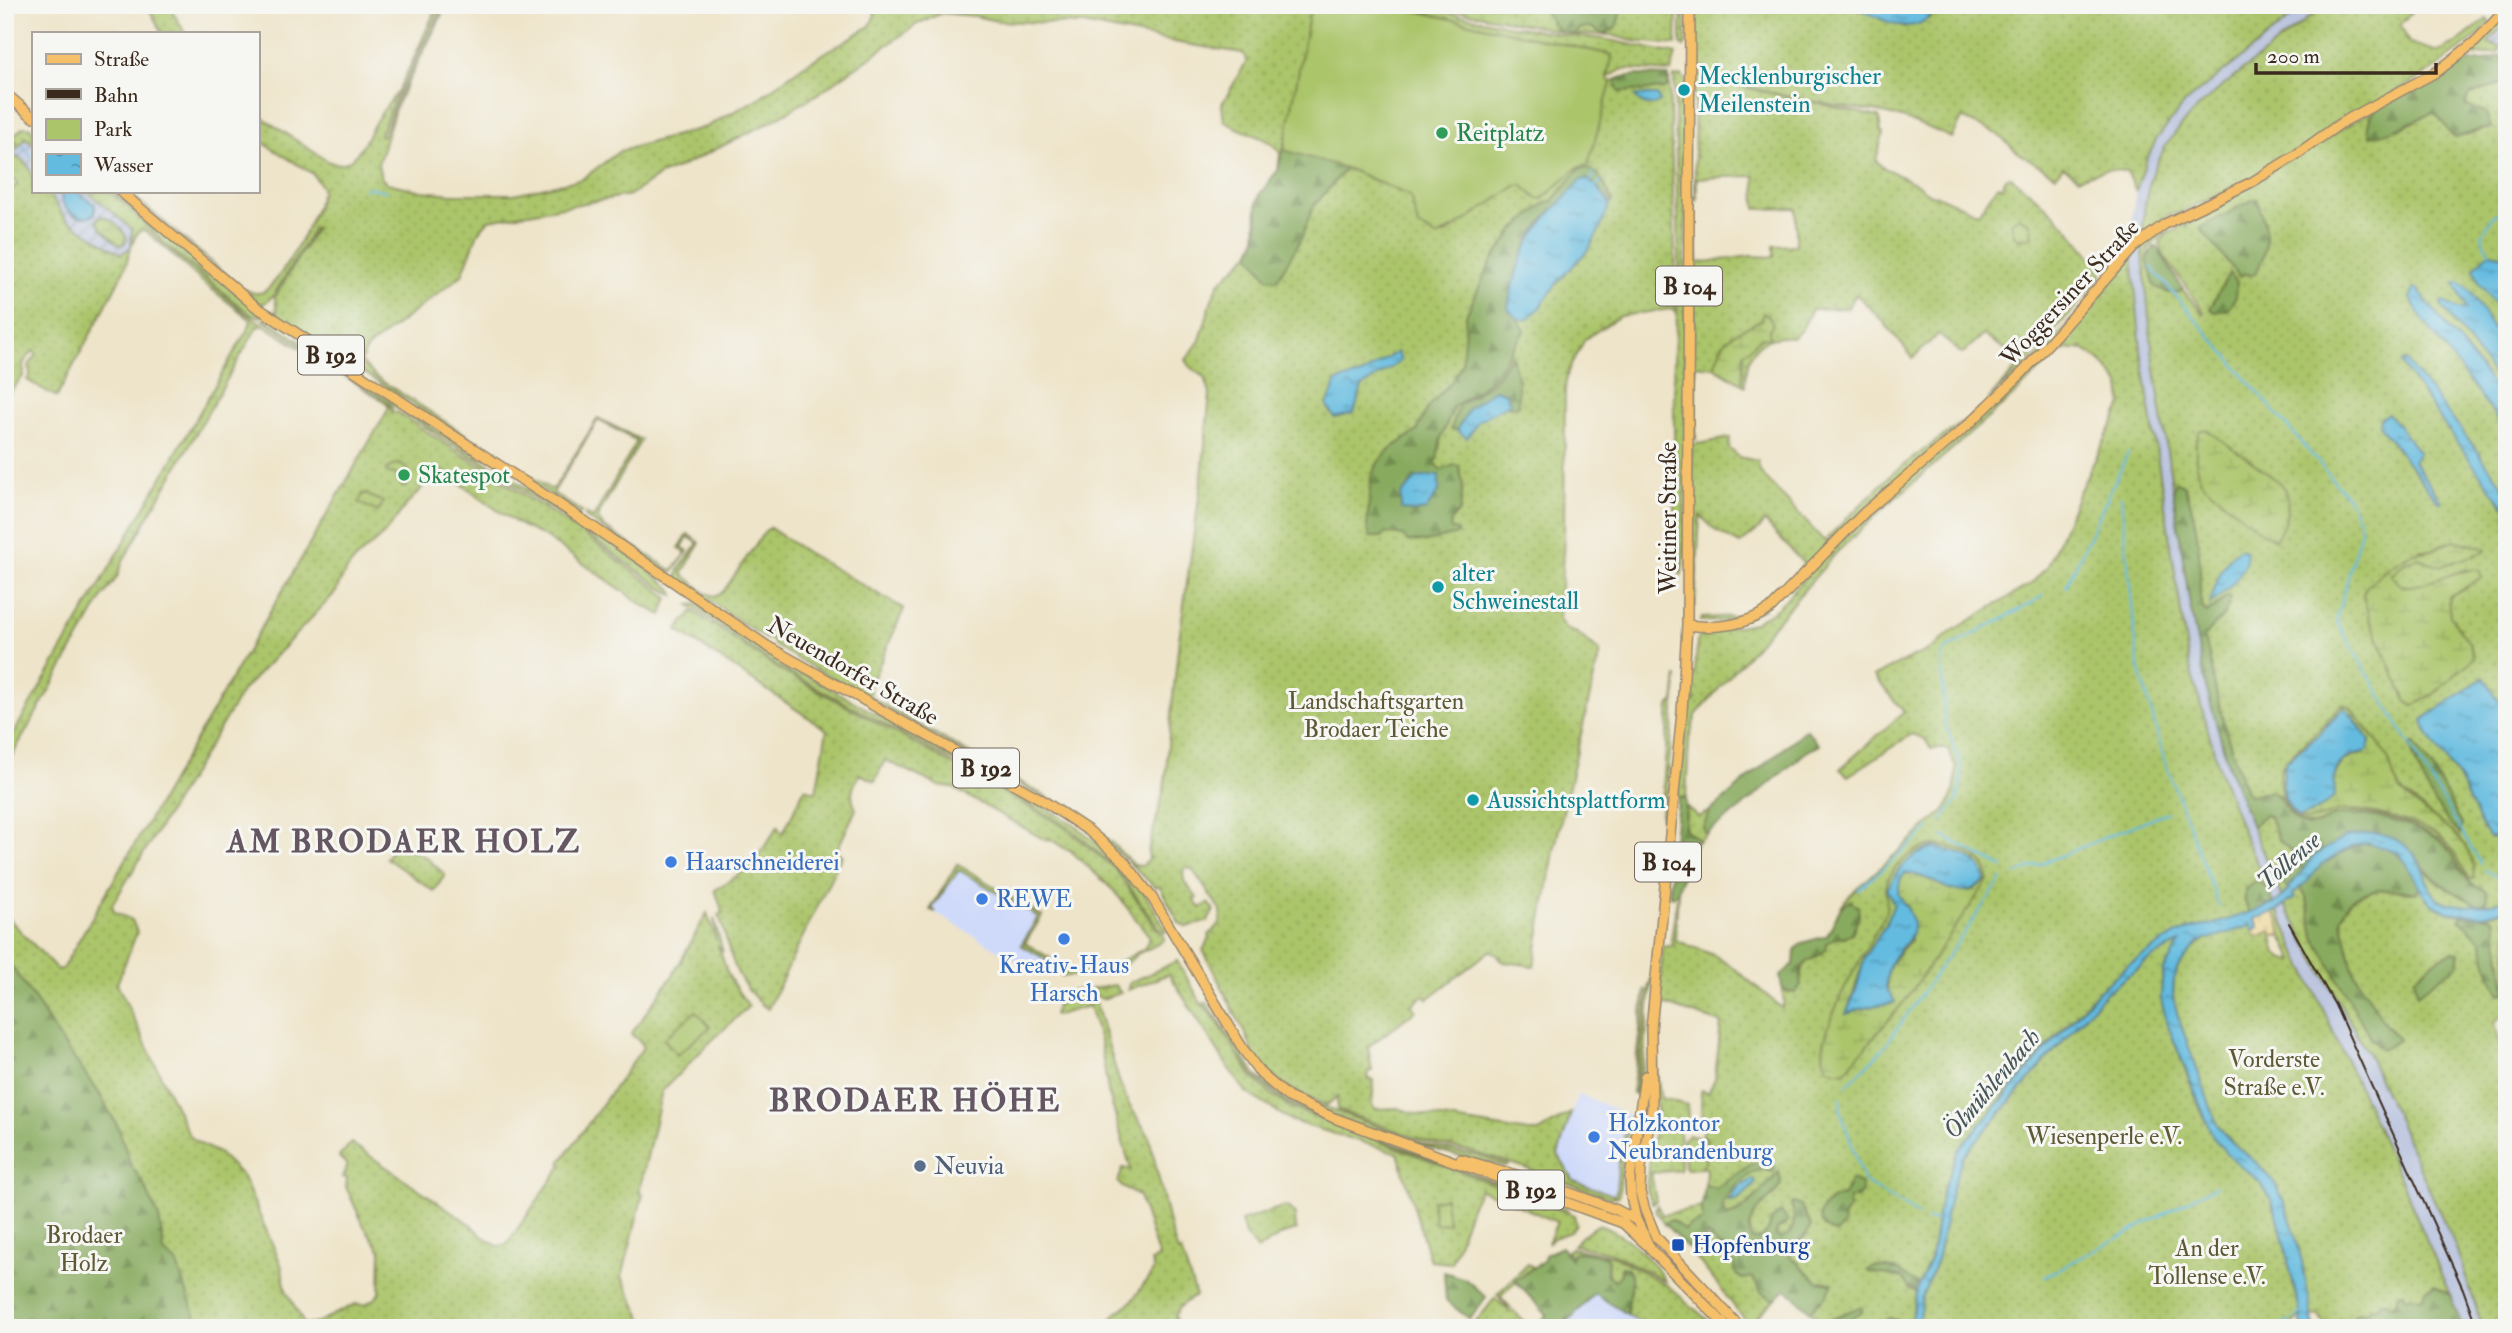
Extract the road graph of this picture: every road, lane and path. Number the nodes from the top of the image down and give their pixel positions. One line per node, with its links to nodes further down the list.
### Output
1 (1690, 5): 8 (main road, Weitiner Straße / B 104)
2 (2507, 8): 8 (main road, Woggersiner Straße)
3 (5, 93): 5 (main road)
4 (5, 101): 6 (main road)
5 (32, 116)
6 (7, 133)
7 (121, 192): 11 (main road, Neuendorfer Straße / B 192)
8 (1687, 625): 9 (main road, Weitiner Straße / B 104)
9 (1651, 1029): 10 (main road, Weitiner Straße / B 104); 12 (main road, Weitiner Straße / B 104)
10 (1631, 1197): 13 (main road); 14 (main road, Weitiner Straße / B 104)
11 (1588, 1205): 13 (main road, Neuendorfer Straße / B 192); 15 (main road, Neuendorfer Straße / B 192)
12 (1643, 1205): 14 (main road); 16 (main road, Weitiner Straße / B 104)
13 (1612, 1208): 14 (main road, Neuendorfer Straße / B 192)
14 (1636, 1219): 15 (main road); 16 (main road, Neuendorfer Straße); 17 (main road, Weitiner Straße / B 104)
15 (1623, 1223): 17 (main road, Neuendorfer Straße / B 192)
16 (1656, 1237): 19 (main road, Weitiner Straße / B 104)
17 (1647, 1245): 18 (main road, Weitiner Straße / B 104)
18 (1728, 1328)
19 (1741, 1328)

